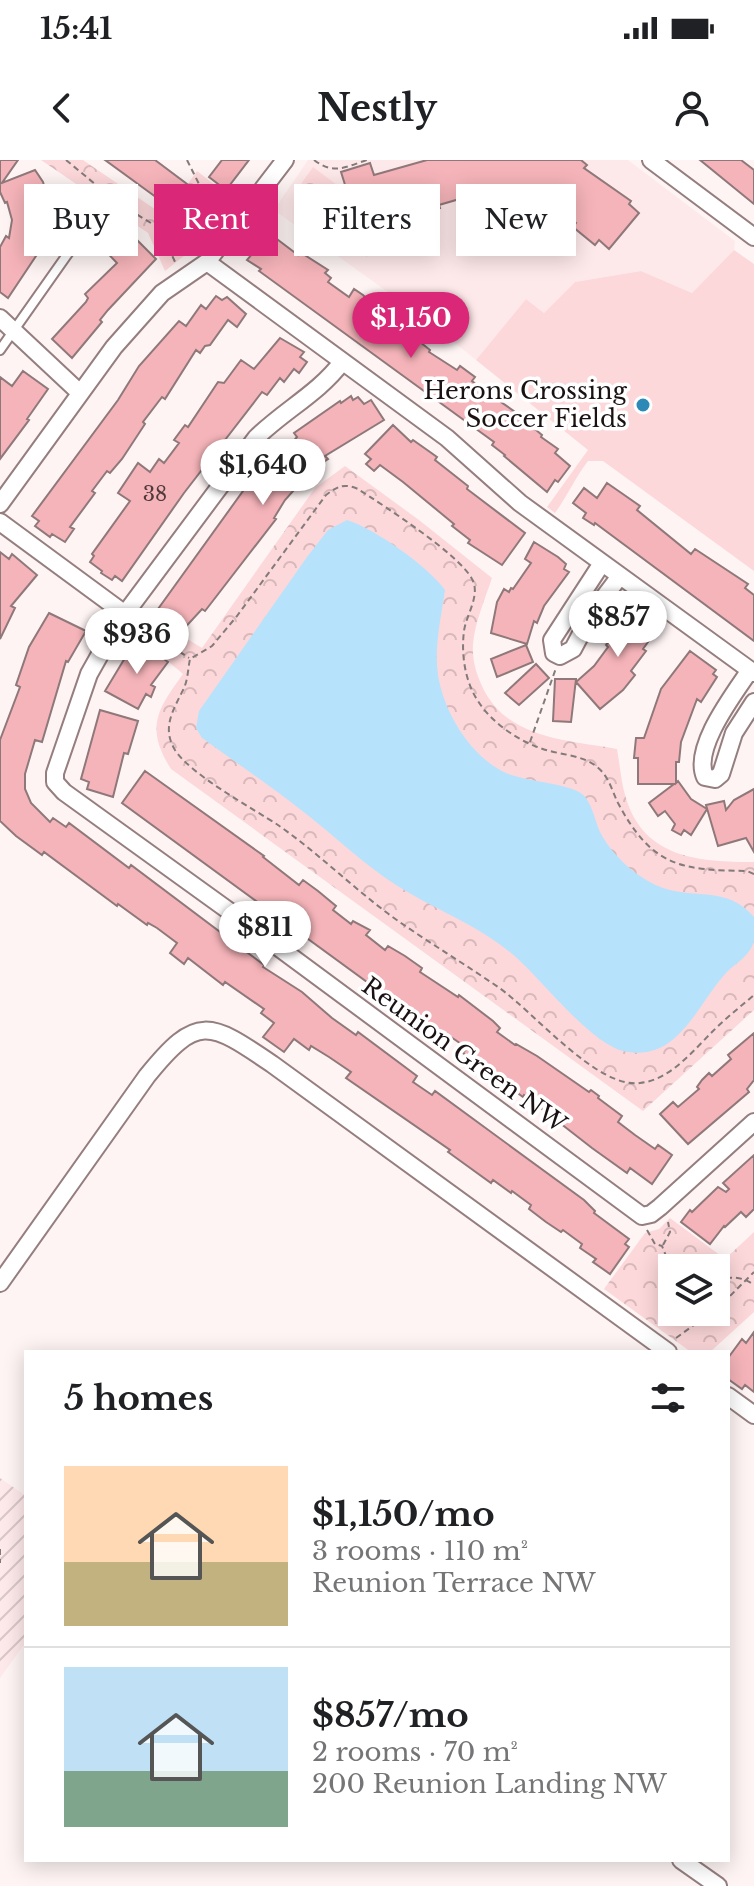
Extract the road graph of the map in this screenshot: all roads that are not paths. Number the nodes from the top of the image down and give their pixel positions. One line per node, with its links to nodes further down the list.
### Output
1 (285, 160): 5 (street)
2 (651, 160): 3 (street)
3 (754, 237)
4 (66, 256): 7 (lane)
5 (207, 262): 9 (street); 10 (street)
6 (0, 318): 7 (street)
7 (14, 330): 8 (lane); 10 (street)
8 (0, 350)
9 (342, 362): 13 (street); 15 (street, Reunion Green NW)
10 (79, 392): 11 (street)
11 (0, 504)
12 (0, 522): 15 (street)
13 (602, 563): 14 (street); 14 (street)
14 (620, 576): 16 (street)
15 (123, 617): 18 (street, Reunion Green NW)
16 (752, 671): 17 (street)
17 (754, 702)
18 (754, 1122)
19 (0, 1283): 20 (street)
20 (672, 1345)
21 (730, 1397): 22 (street)
22 (754, 1415)
23 (684, 1862): 24 (street)
24 (718, 1886)

